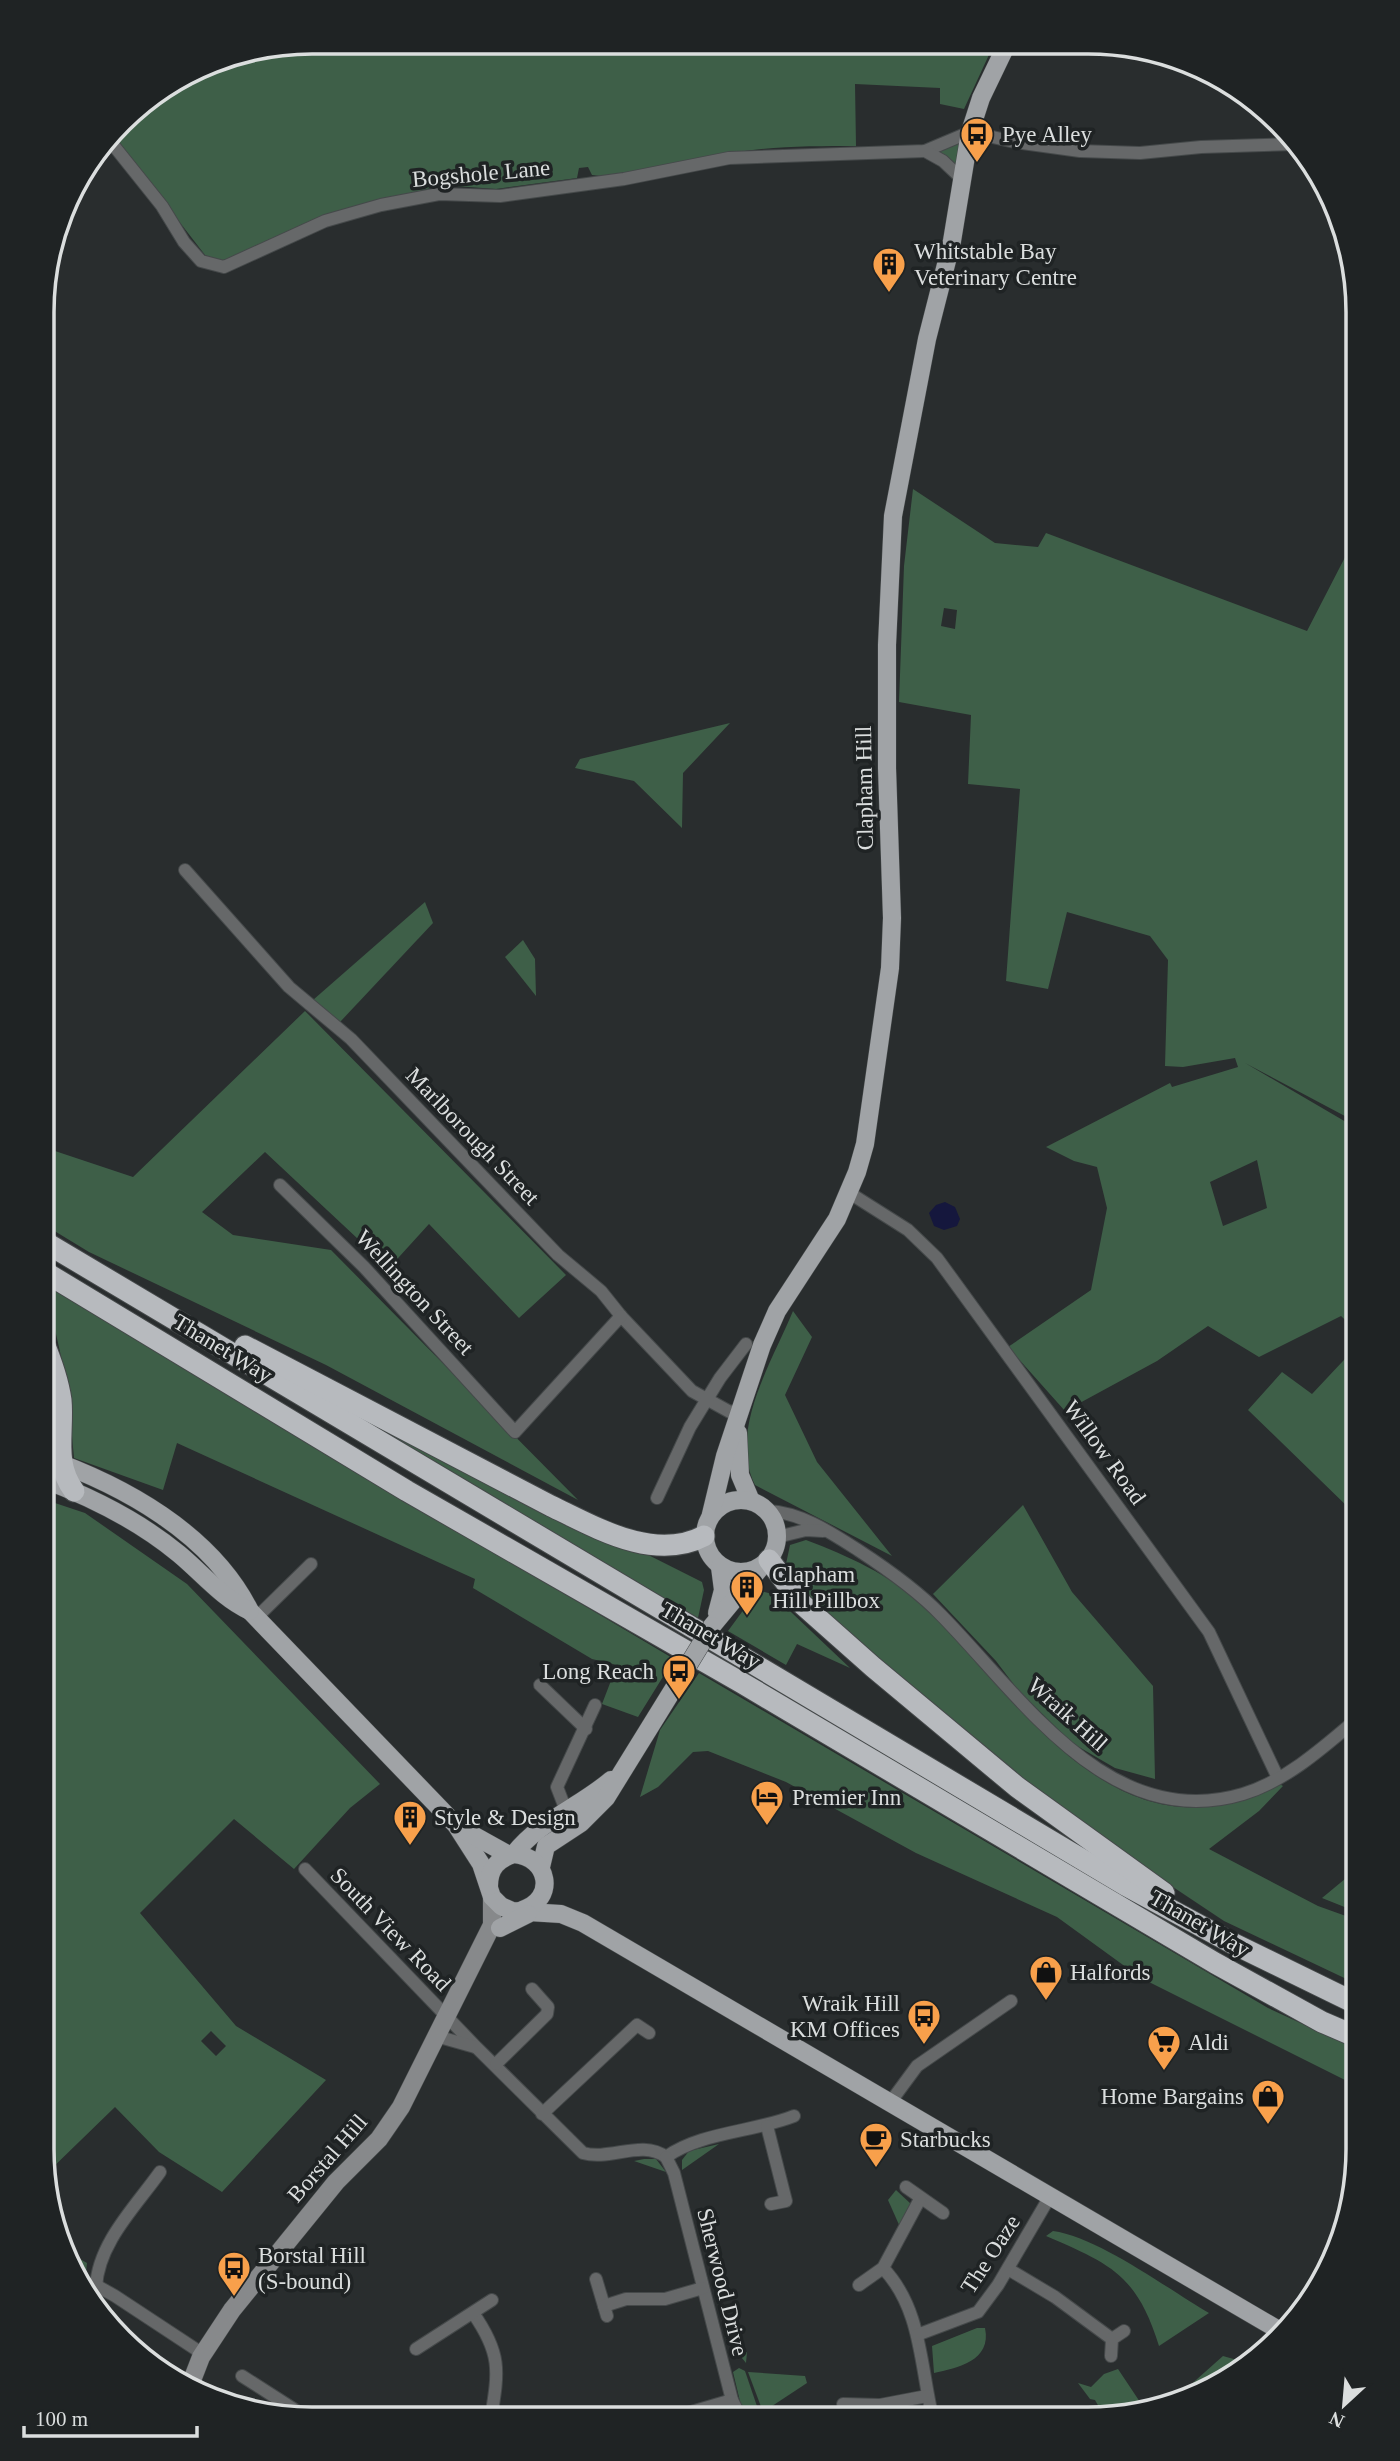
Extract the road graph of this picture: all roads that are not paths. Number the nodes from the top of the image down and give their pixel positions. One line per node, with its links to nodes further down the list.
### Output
1 (1002, 54): 2 (main road, Clapham Hill)
2 (970, 132): 3 (street); 5 (street, Bogshole Lane); 6 (main road, Clapham Hill)
3 (1284, 144)
4 (114, 147): 5 (street, Bogshole Lane)
5 (925, 151): 6 (street)
6 (961, 178): 9 (main road, Clapham Hill)
7 (186, 870): 13 (street, Marlborough Street)
8 (280, 1185): 13 (street, Wellington Street)
9 (848, 1192): 18 (main road, Clapham Hill); 41 (street, Willow Road)
10 (54, 1247): 11 (highway, Thanet Way)
11 (103, 1276): 29 (highway); 52 (highway, Thanet Way)
12 (54, 1277): 58 (highway, Thanet Way)
13 (621, 1316): 16 (street, Marlborough Street)
14 (746, 1344): 16 (street)
15 (54, 1372): 17 (highway)
16 (707, 1400): 18 (street, Marlborough Street); 25 (street)
17 (61, 1410): 19 (highway); 20 (highway)
18 (740, 1414): 26 (main road, Clapham Hill); 27 (main road, Clapham Hill)
19 (54, 1425)
20 (54, 1449)
21 (54, 1461): 34 (main road)
22 (54, 1462): 24 (highway)
23 (54, 1483): 24 (main road)
24 (74, 1491): 34 (main road)
25 (674, 1495)
26 (759, 1506): 27 (main road); 28 (street, Wraik Hill); 30 (main road)
27 (711, 1514): 29 (main road)
28 (823, 1531): 30 (street); 41 (street, Wraik Hill)
29 (704, 1536): 33 (main road)
30 (777, 1537): 31 (main road)
31 (765, 1563): 33 (main road); 35 (main road); 52 (highway)
32 (311, 1564): 34 (street)
33 (720, 1566): 35 (main road)
34 (253, 1615): 43 (main road)
35 (712, 1626): 40 (main road, bridge)
36 (540, 1685): 39 (street)
37 (595, 1705): 39 (street)
38 (1346, 1726): 41 (street, Wraik Hill)
39 (586, 1729): 42 (street)
40 (624, 1769): 42 (main road); 46 (main road)
41 (1278, 1778)
42 (567, 1813): 44 (main road)
43 (456, 1825): 44 (main road); 47 (main road)
44 (512, 1854): 46 (main road); 47 (main road)
45 (305, 1869): 57 (street, South View Road)
46 (543, 1875): 48 (main road); 50 (main road)
47 (491, 1891): 48 (main road); 53 (main road, Borstal Hill)
48 (520, 1911): 49 (main road); 51 (main road, Borstal Hill)
49 (553, 1912): 50 (main road); 51 (main road)
50 (583, 1923): 63 (main road)
51 (500, 1928): 53 (main road, Borstal Hill)
52 (1232, 1943): 55 (highway, Thanet Way)
53 (482, 1946): 57 (main road, Borstal Hill)
54 (532, 1989): 62 (street)
55 (1346, 1999)
56 (1011, 2001): 63 (street)
57 (447, 2018): 60 (main road, Borstal Hill); 61 (street, South View Road)
58 (1346, 2032)
59 (649, 2033): 64 (street)
60 (436, 2036): 61 (street); 88 (main road, Borstal Hill)
61 (476, 2047): 62 (street, South View Road)
62 (496, 2064): 64 (street, South View Road)
63 (890, 2104): 70 (main road)
64 (542, 2114): 67 (street, South View Road)
65 (794, 2116): 66 (street)
66 (767, 2126): 67 (street); 72 (street)
67 (666, 2157): 79 (street, Sherwood Drive)
68 (160, 2172): 77 (street)
69 (906, 2187): 71 (street)
70 (1049, 2198): 75 (street, The Oaze); 83 (main road)
71 (920, 2199): 73 (street); 74 (street)
72 (771, 2204)
73 (943, 2213)
74 (883, 2268): 78 (street); 85 (street)
75 (1008, 2269): 85 (street, The Oaze); 86 (street)
76 (596, 2279): 79 (street)
77 (92, 2282)
78 (859, 2285)
79 (703, 2288): 93 (street, Sherwood Drive)
80 (97, 2290): 88 (street)
81 (492, 2300): 82 (street)
82 (473, 2312): 87 (street); 96 (street)
83 (1273, 2328)
84 (1124, 2331): 86 (street)
85 (917, 2335): 92 (street)
86 (1112, 2339): 89 (street)
87 (416, 2349)
88 (203, 2354): 91 (main road, Borstal Hill)
89 (1111, 2356)
90 (242, 2376): 95 (street)
91 (193, 2378)
92 (928, 2396): 94 (street); 99 (street)
93 (732, 2400): 97 (street); 98 (street, Sherwood Drive)
94 (844, 2404)
95 (291, 2406)
96 (493, 2407)
97 (708, 2407)
98 (736, 2407)
99 (930, 2407)

